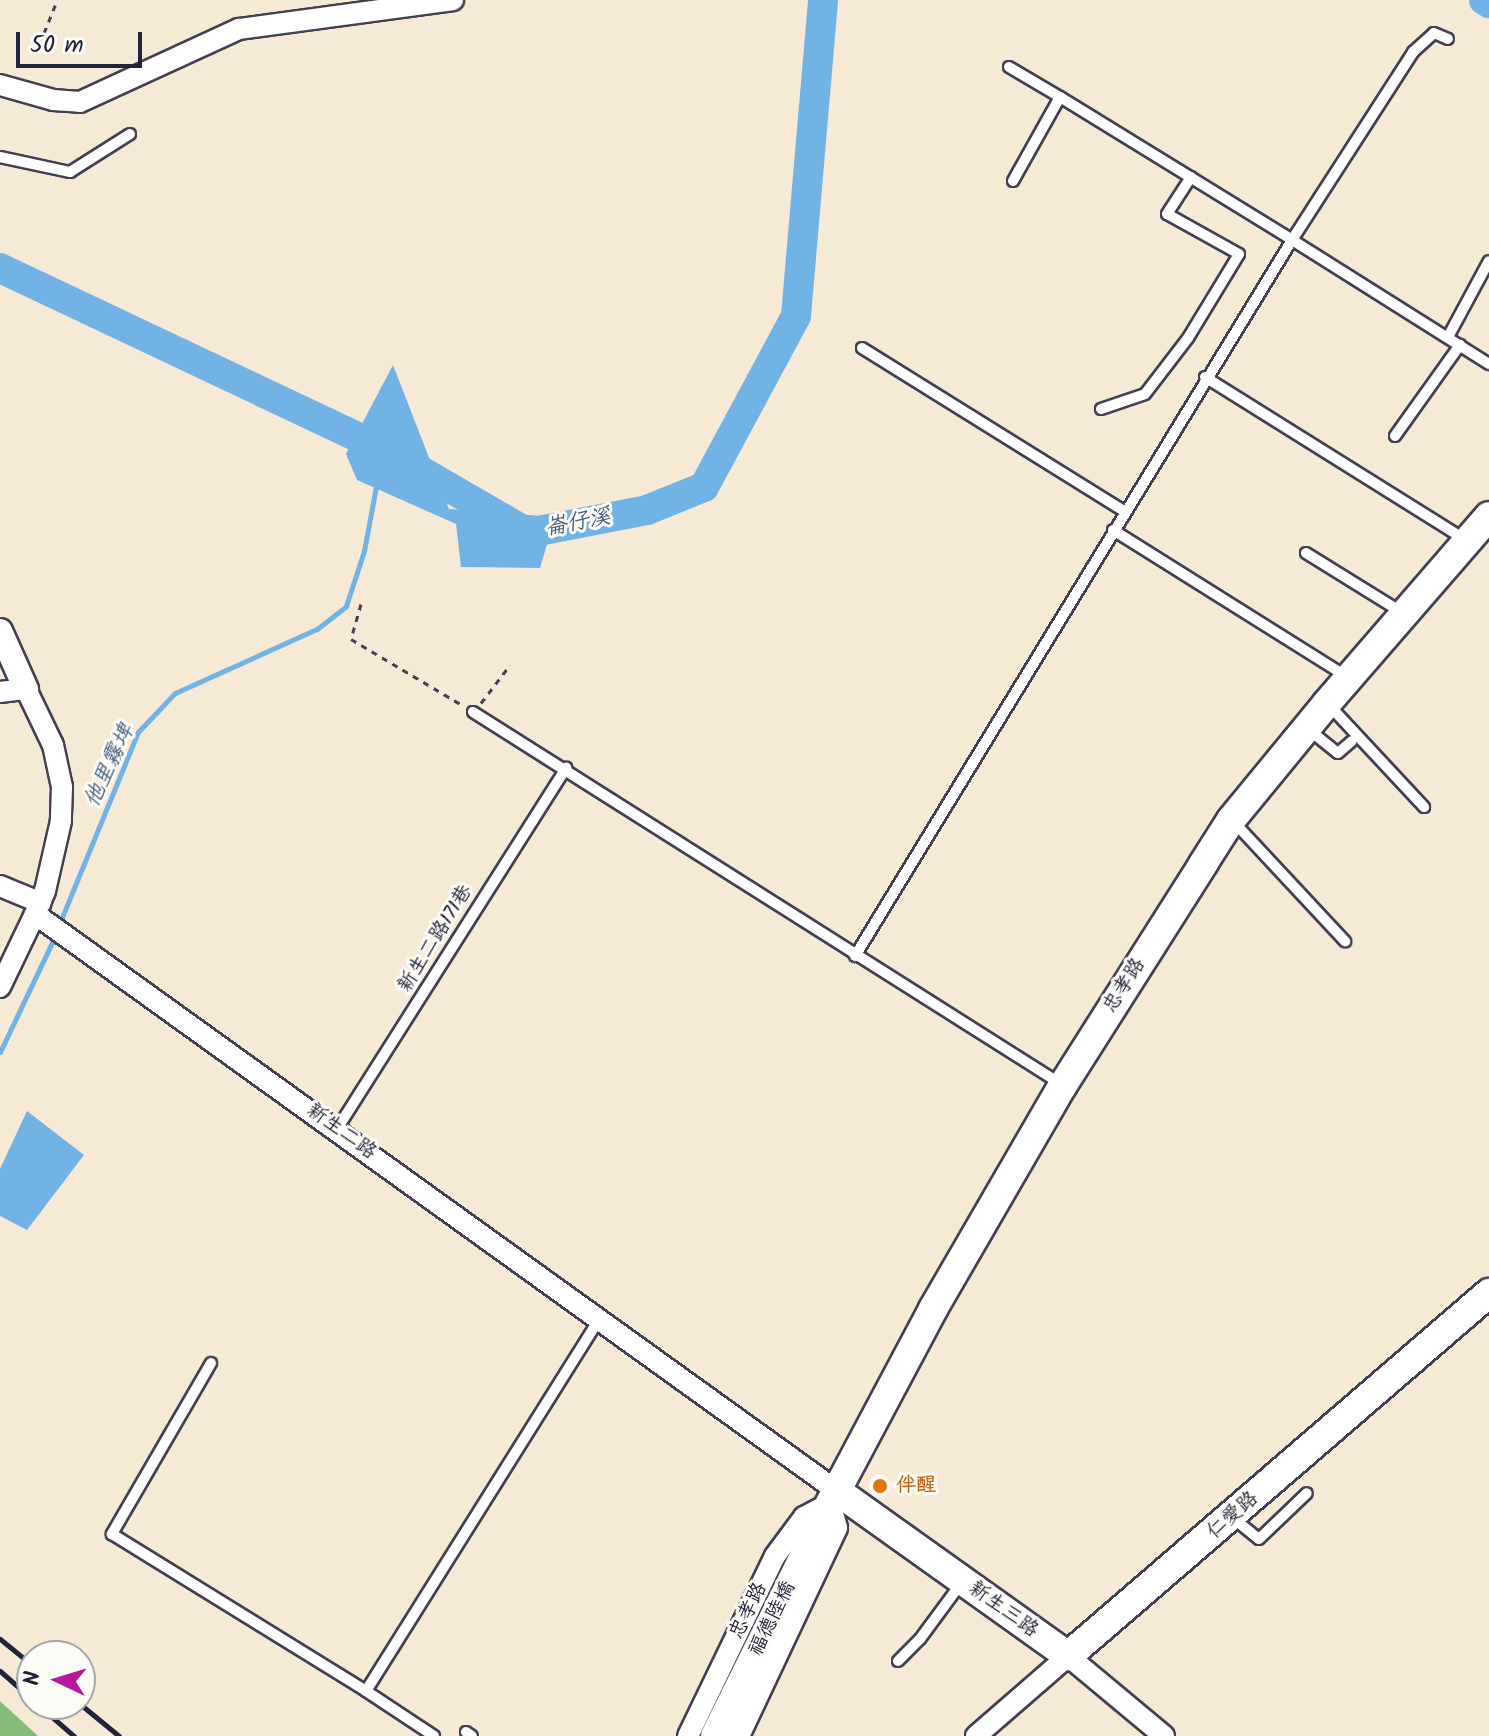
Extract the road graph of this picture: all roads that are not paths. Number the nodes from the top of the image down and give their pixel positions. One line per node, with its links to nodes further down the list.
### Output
1 (453, 0): 4 (street)
2 (1448, 39): 10 (lane)
3 (1009, 67): 5 (lane)
4 (0, 85)
5 (1060, 97): 8 (lane); 9 (lane)
6 (130, 134): 7 (lane)
7 (0, 157)
8 (1191, 177): 10 (lane); 17 (lane)
9 (1013, 181)
10 (1292, 240): 12 (lane); 16 (lane)
11 (1489, 261): 12 (lane)
12 (1448, 337): 13 (lane)
13 (1460, 345): 15 (lane); 18 (lane)
14 (862, 348): 19 (lane)
15 (1489, 364)
16 (1205, 377): 19 (lane); 22 (lane)
17 (1101, 409)
18 (1395, 436)
19 (1124, 511): 21 (lane)
20 (1489, 516): 22 (main road, 忠孝路)
21 (1113, 530): 27 (lane); 40 (lane)
22 (1468, 541): 24 (main road, 忠孝路)
23 (1306, 553): 24 (lane)
24 (1403, 613): 27 (main road, 忠孝路)
25 (0, 631): 28 (street)
26 (0, 661): 28 (street)
27 (1348, 677): 30 (main road, 忠孝路)
28 (26, 689): 29 (street); 38 (street)
29 (0, 692)
30 (1327, 703): 32 (main road, 忠孝路); 35 (lane)
31 (473, 712): 34 (lane)
32 (1307, 727): 33 (lane); 36 (main road, 忠孝路)
33 (1352, 741)
34 (566, 768): 40 (lane); 43 (lane, 新生二路171巷)
35 (1424, 807)
36 (1231, 820): 39 (lane); 42 (main road, 忠孝路)
37 (0, 886): 38 (street, 新生二路)
38 (38, 909): 41 (street); 43 (street, 新生二路)
39 (1345, 941)
40 (855, 956): 42 (lane)
41 (0, 987)
42 (1063, 1085): 48 (main road, 忠孝路)
43 (337, 1129): 45 (street, 新生二路)
44 (1489, 1293): 49 (main road, 仁愛路)
45 (599, 1320): 48 (street, 新生二路); 53 (lane)
46 (211, 1363): 53 (lane)
47 (1307, 1493): 49 (lane)
48 (833, 1497): 50 (main road, 新生三路); 55 (street, 忠孝路); 56 (main road, 福德陸橋); 57 (street, 忠孝路)
49 (1232, 1517): 51 (main road, 仁愛路)
50 (963, 1581): 51 (main road, 新生三路); 52 (lane)
51 (1068, 1656): 58 (street, 仁愛路); 59 (street, 新生三路)
52 (898, 1661)
53 (366, 1691): 54 (lane)
54 (434, 1736)
55 (688, 1736)
56 (715, 1736)
57 (739, 1736)
58 (976, 1736)
59 (1164, 1736)

